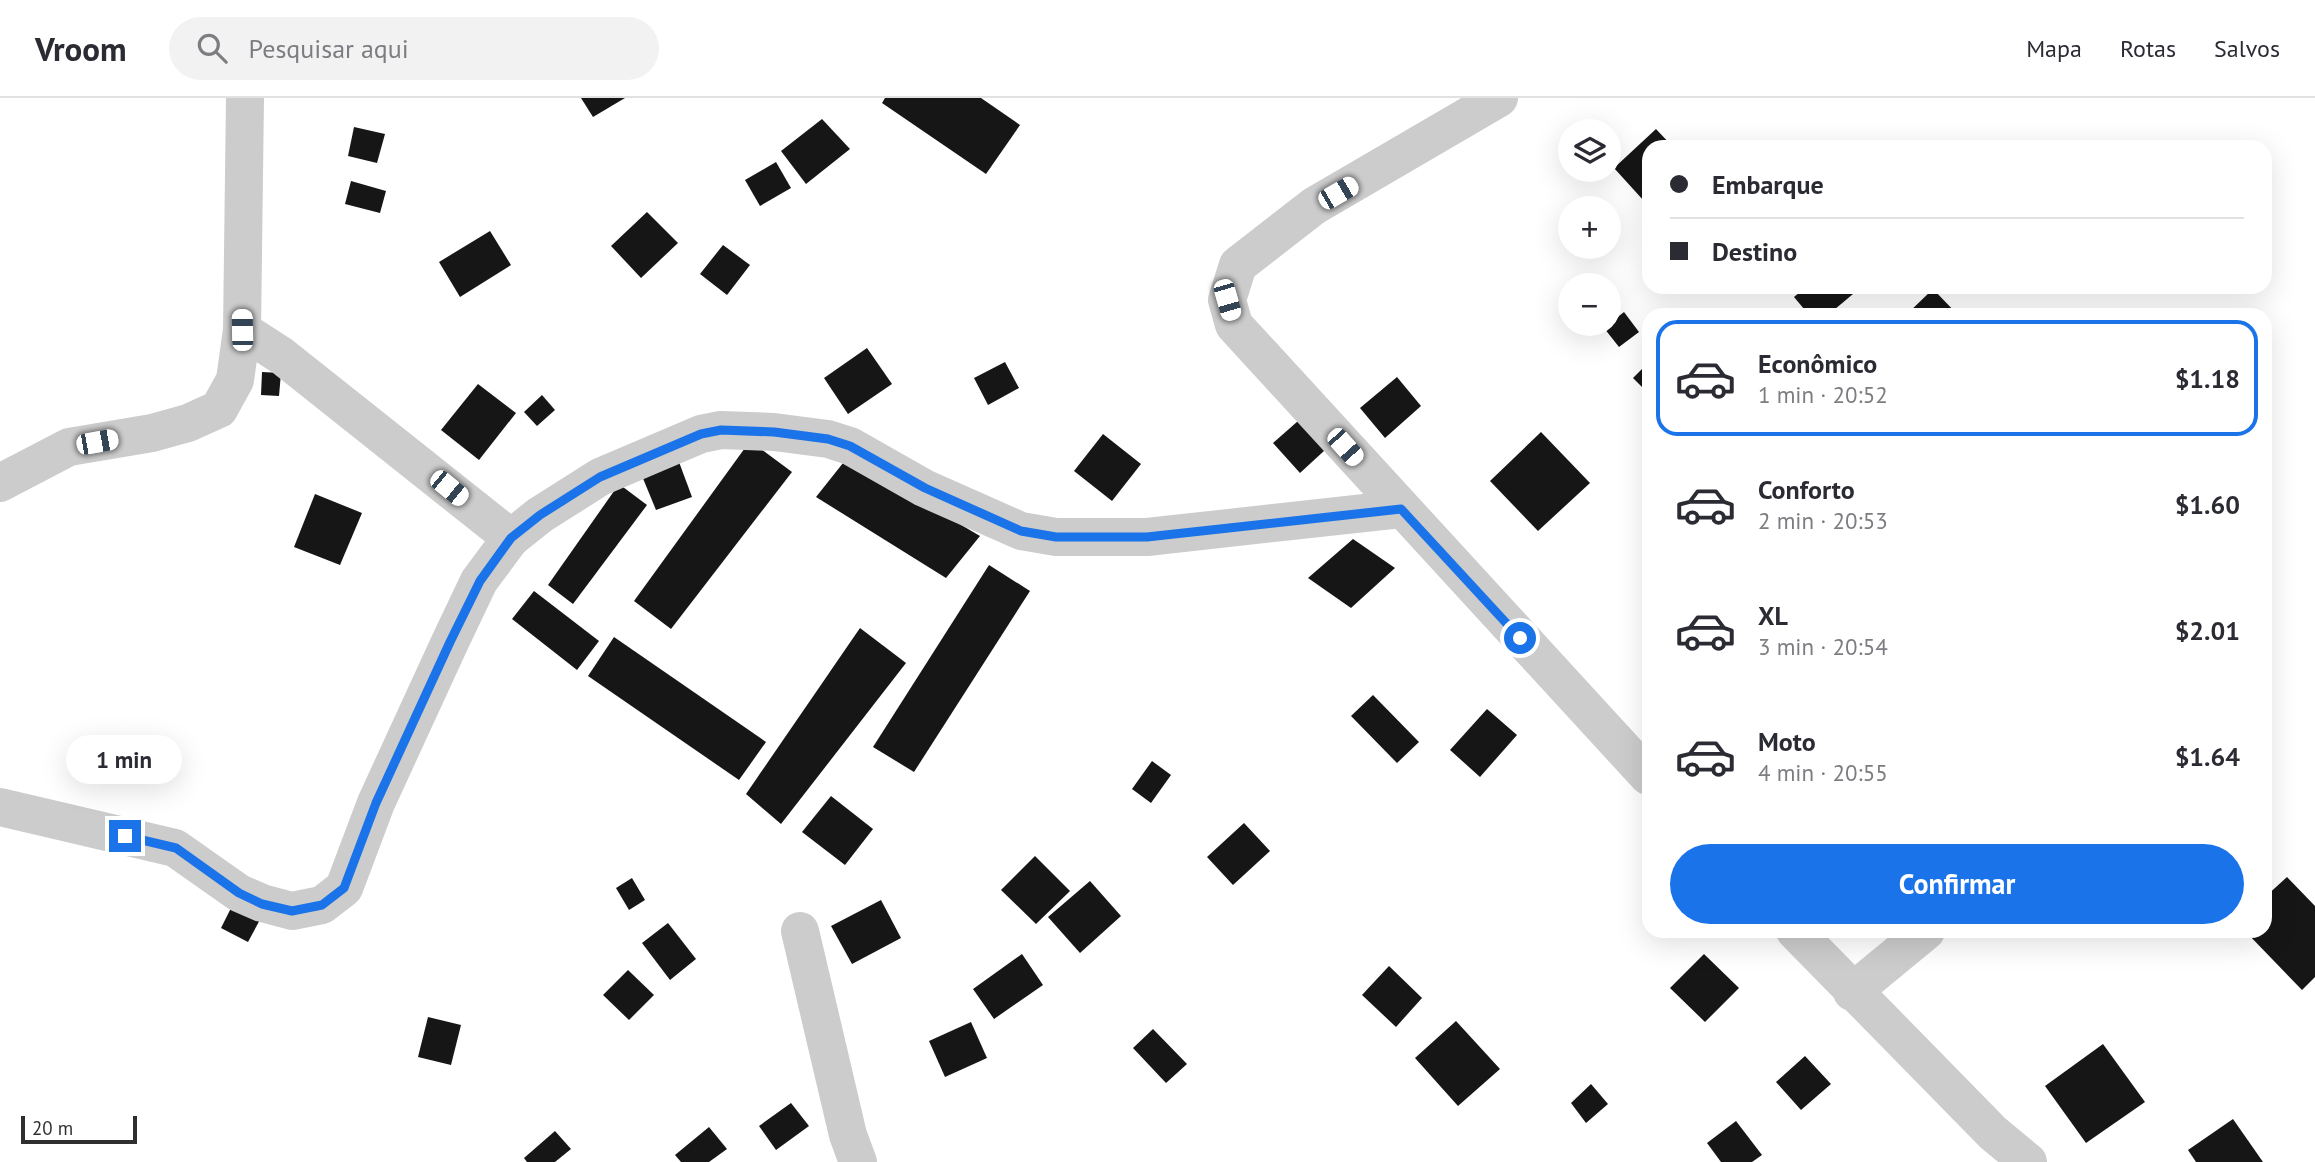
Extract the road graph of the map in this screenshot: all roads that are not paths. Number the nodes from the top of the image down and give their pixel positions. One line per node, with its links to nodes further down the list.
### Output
1 (245, 98): 3 (street)
2 (1500, 98): 5 (street)
3 (242, 330): 4 (street); 6 (street)
4 (0, 483)
5 (1401, 509): 6 (street); 7 (street)
6 (511, 538): 8 (street)
7 (1642, 769)
8 (0, 807)
9 (800, 931): 13 (street)
10 (1802, 938): 12 (street)
11 (1918, 938): 12 (street)
12 (1852, 992): 14 (street)
13 (858, 1162)
14 (2028, 1162)

